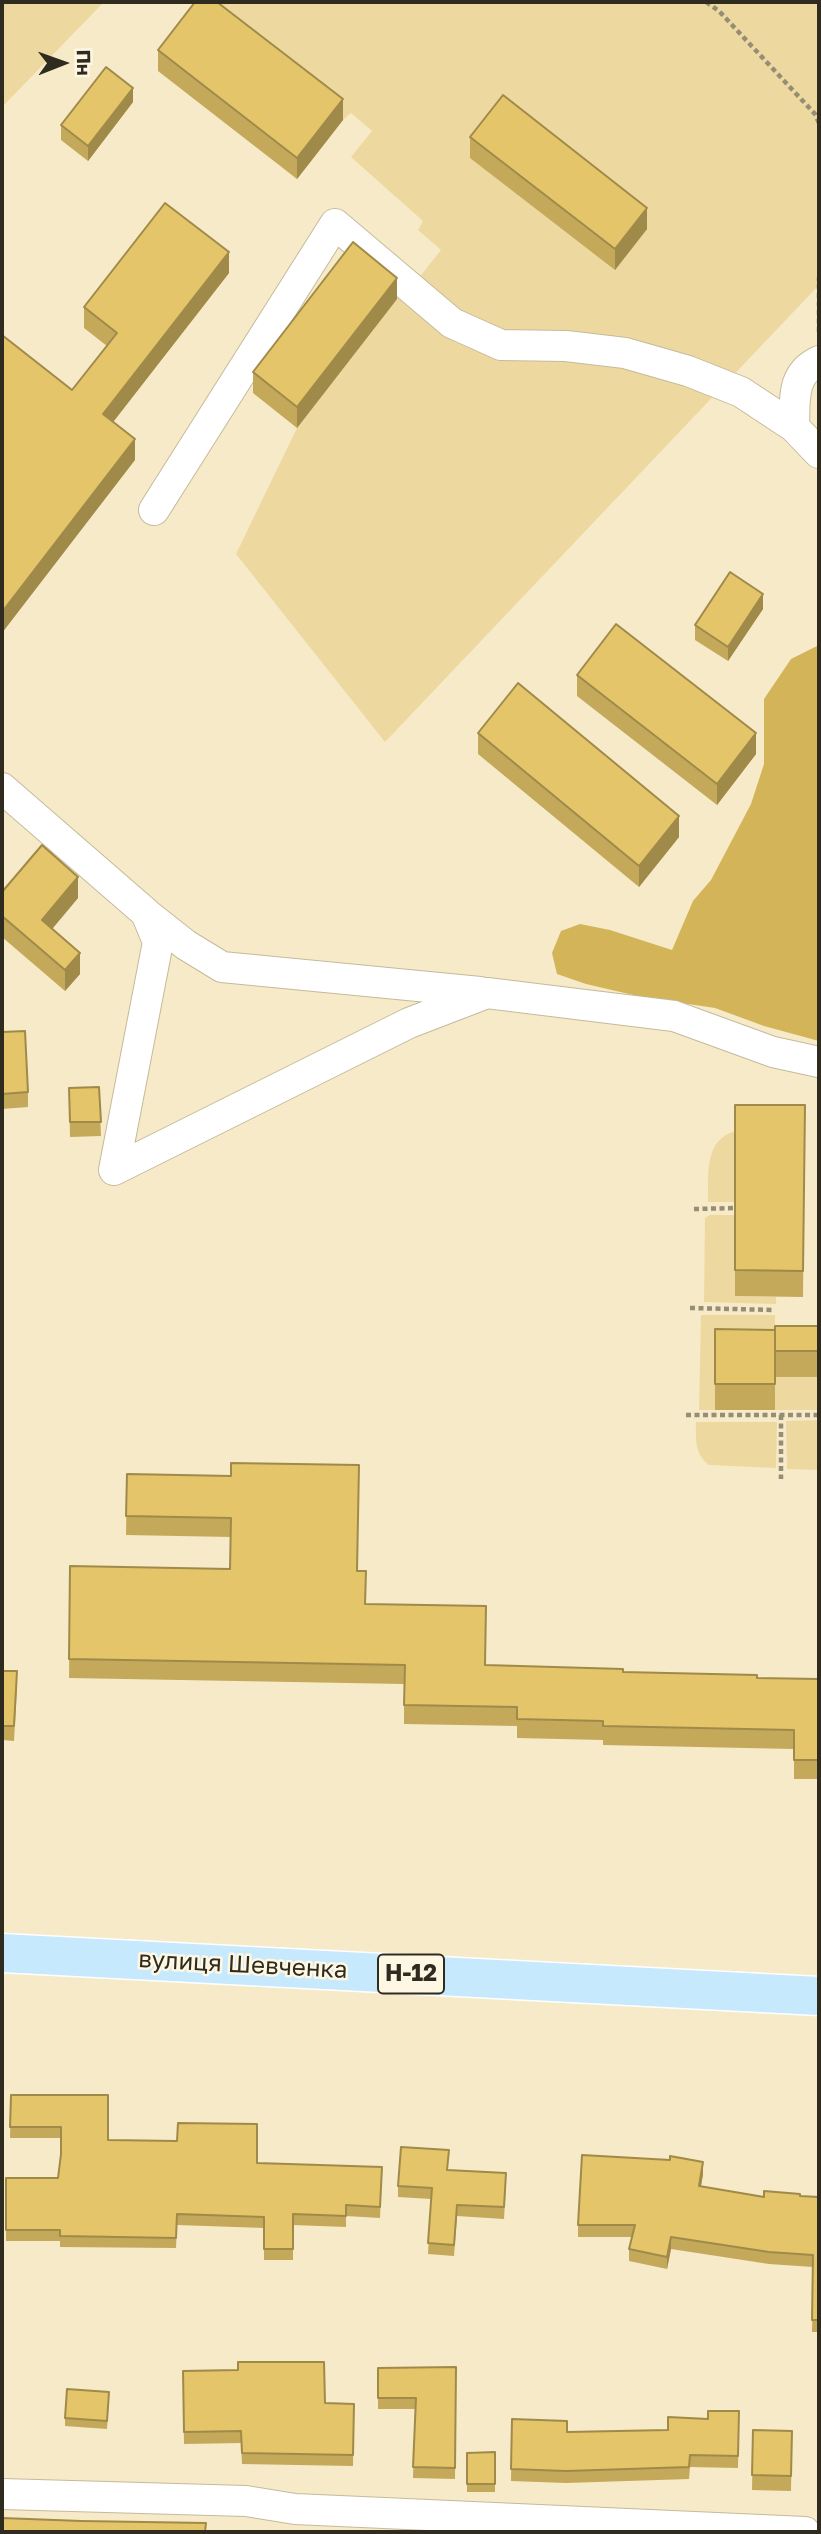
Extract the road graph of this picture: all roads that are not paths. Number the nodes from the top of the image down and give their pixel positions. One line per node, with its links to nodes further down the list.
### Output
1 (819, 361): 2 (street)
2 (794, 427): 3 (street); 4 (street)
3 (819, 453)
4 (154, 510)
5 (2, 788): 6 (street)
6 (146, 913): 7 (street); 7 (street)
7 (487, 993): 8 (street)
8 (819, 1062)
9 (2, 1953): 10 (main road, вулиця Шевченка / Н-12)
10 (819, 1996)
11 (2, 2494): 12 (street)
12 (805, 2532)

